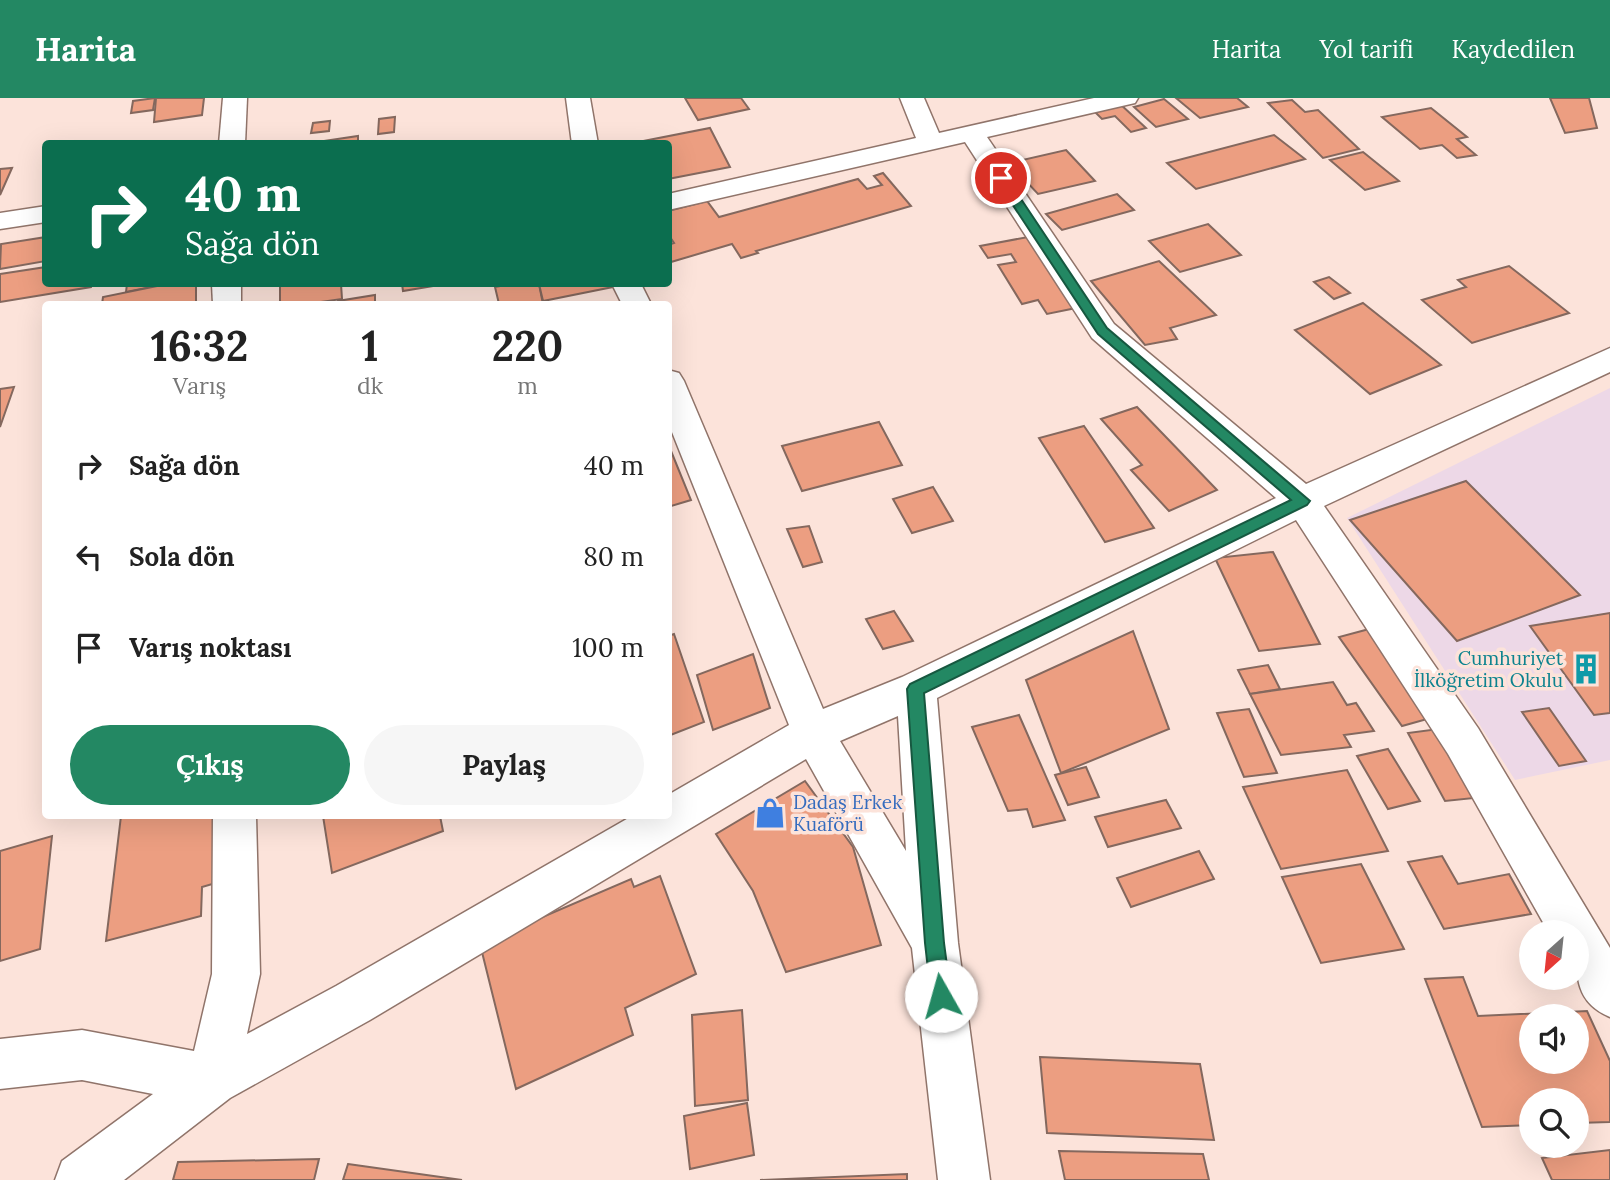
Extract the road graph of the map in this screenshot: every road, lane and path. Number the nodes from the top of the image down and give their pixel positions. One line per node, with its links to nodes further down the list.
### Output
1 (235, 98): 6 (street)
2 (578, 98): 7 (street)
3 (912, 98): 8 (street)
4 (1126, 98): 5 (street)
5 (972, 134): 8 (street); 14 (street)
6 (232, 140)
7 (584, 140)
8 (930, 141): 9 (street)
9 (672, 201)
10 (42, 215): 11 (street)
11 (0, 221)
12 (1610, 359): 14 (street)
13 (672, 391): 16 (street)
14 (1302, 501): 15 (street); 20 (street)
15 (916, 689): 16 (street); 21 (street)
16 (813, 733): 17 (street); 21 (street)
17 (672, 816)
18 (234, 819): 25 (street)
19 (666, 819): 25 (street)
20 (1568, 920)
21 (934, 943): 27 (street)
22 (1589, 957): 23 (street)
23 (1610, 993)
24 (0, 1064): 25 (street)
25 (212, 1080): 26 (street)
26 (81, 1180)
27 (964, 1180)

